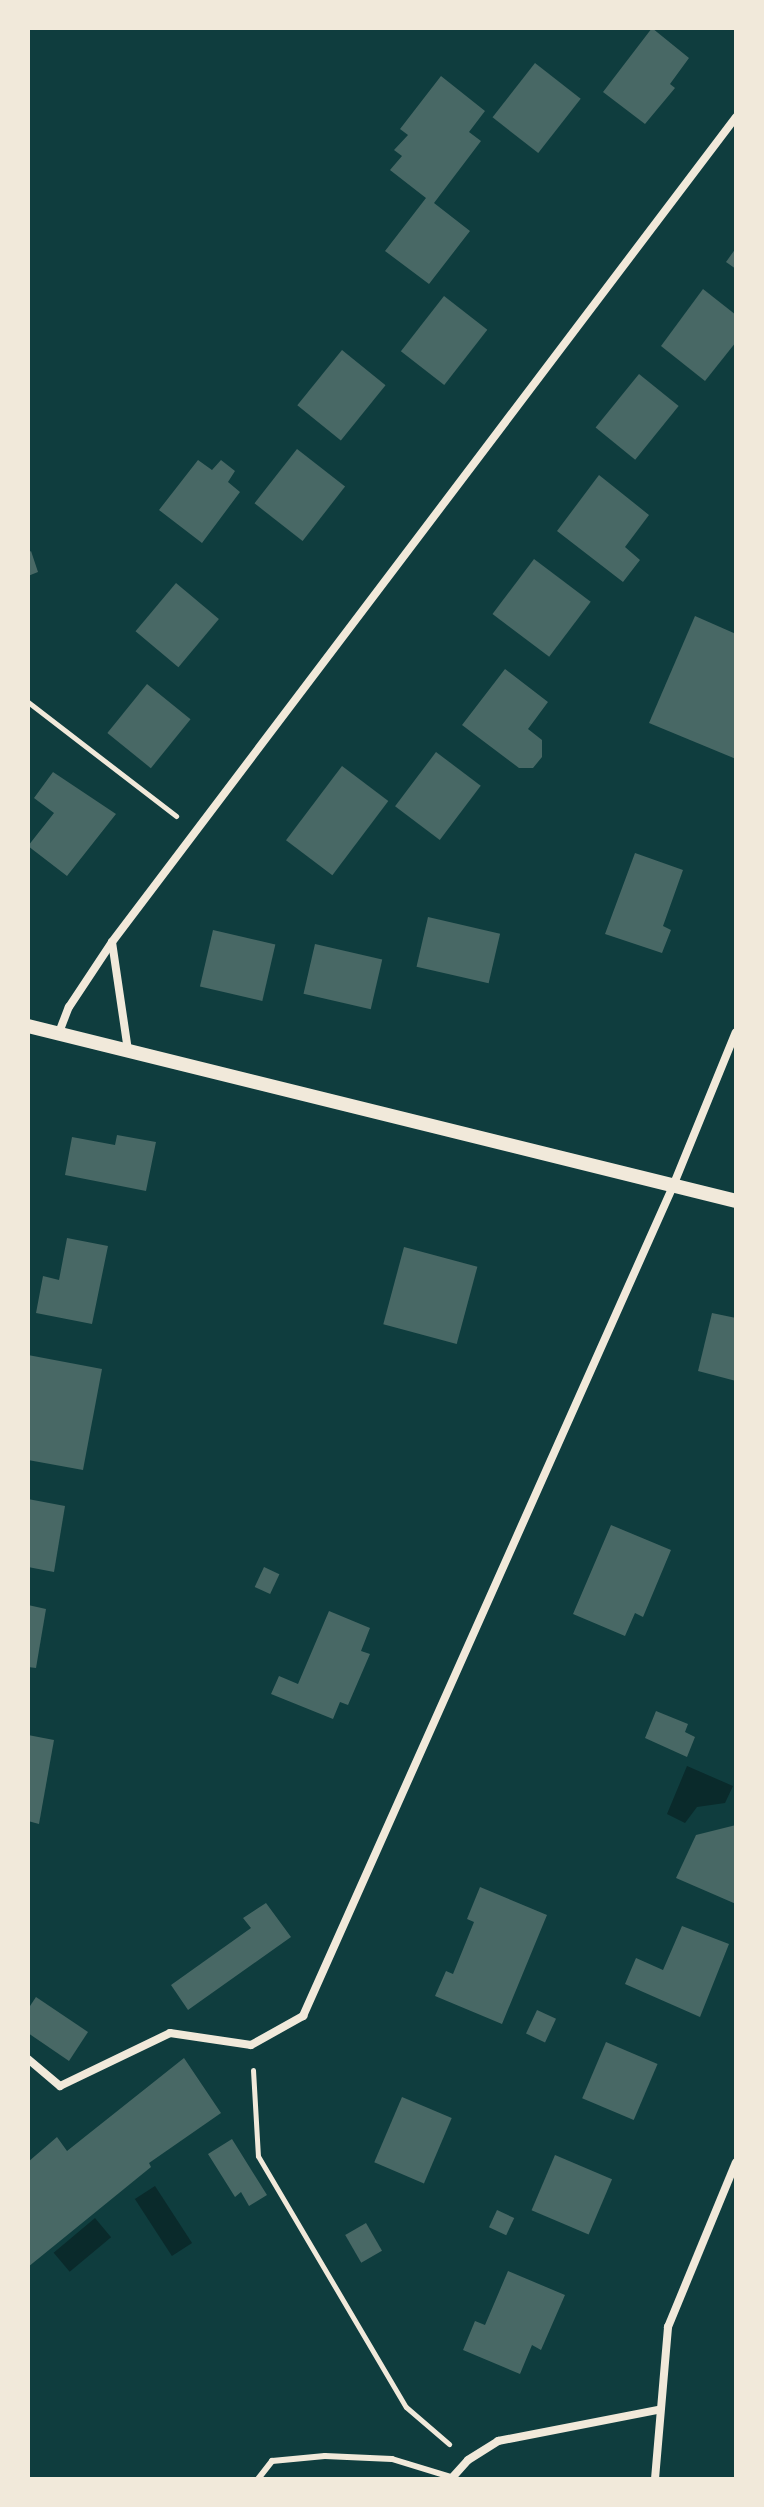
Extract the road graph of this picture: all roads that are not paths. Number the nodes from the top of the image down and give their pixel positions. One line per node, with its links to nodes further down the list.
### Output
1 (736, 117): 2 (street)
2 (112, 942): 5 (street); 6 (street)
3 (28, 1026): 5 (street)
4 (736, 1032): 7 (street)
5 (58, 1035): 6 (street)
6 (128, 1050): 7 (street)
7 (673, 1186): 8 (street); 9 (street)
8 (736, 1201)
9 (28, 2059)
10 (736, 2162): 11 (street)
11 (658, 2410): 12 (street); 14 (street)
12 (451, 2478): 13 (lane)
13 (258, 2479)
14 (655, 2479)

